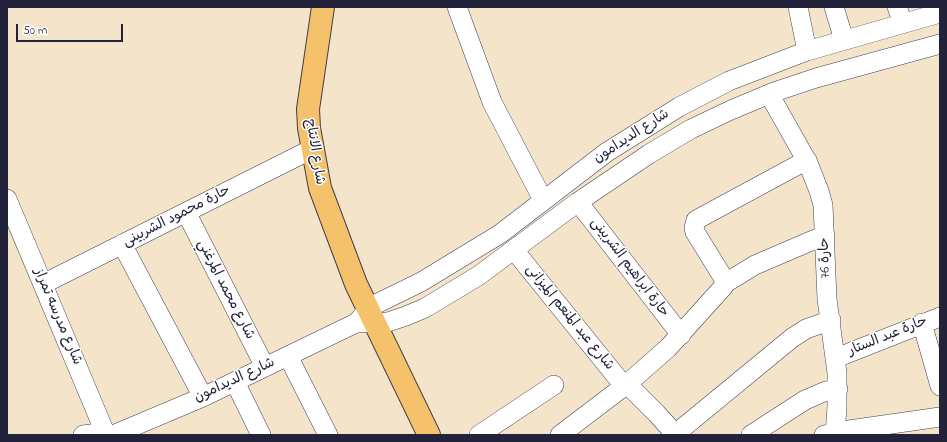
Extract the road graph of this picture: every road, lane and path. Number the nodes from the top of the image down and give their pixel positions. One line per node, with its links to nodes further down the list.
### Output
1 (323, 7): 11 (main road, شارع الانتاج)
2 (457, 7): 14 (street)
3 (798, 7): 9 (street)
4 (834, 7): 7 (street)
5 (938, 14): 6 (street, شارع الديدامون)
6 (900, 15): 7 (street, شارع الديدامون)
7 (844, 40): 9 (street, شارع الديدامون)
8 (940, 44): 10 (street, شارع الديدامون)
9 (807, 51): 14 (street, شارع الديدامون)
10 (769, 94): 12 (street, حارة 76); 15 (street, شارع الديدامون)
11 (312, 150): 16 (street, حارة محمود الشربينى); 24 (main road, شارع الانتاج)
12 (807, 160): 17 (street, حارة 76); 22 (street)
13 (7, 199): 21 (street, شارع مدرسه تمراز)
14 (543, 200): 20 (street, شارع الديدامون)
15 (578, 202): 19 (street, شارع الديدامون); 28 (street, حارة ابراهيم الشربينى)
16 (186, 212): 18 (street, حارة محمود الشربينى); 31 (street, شارع محمد المرغني)
17 (825, 235): 22 (street); 26 (street, حارة 76)
18 (122, 244): 21 (street, حارة محمود الشربينى); 37 (street)
19 (514, 250): 23 (street, شارع الديدامون); 34 (street, شارع عبد المنعم الميزانى)
20 (421, 282): 23 (street); 24 (street, شارع الديدامون)
21 (43, 284): 39 (street, شارع مدرسه تمراز)
22 (724, 284): 28 (street)
23 (434, 303): 24 (street, شارع الديدامون)
24 (373, 316): 29 (street, شارع الديدامون); 43 (main road, شارع الانتاج); 44 (main road, شارع الانتاج)
25 (940, 317): 27 (street, حارة عبد الستار)
26 (831, 320): 30 (street, حارة 76); 47 (street)
27 (922, 324): 30 (street, حارة عبد الستار); 35 (street)
28 (680, 335): 34 (street)
29 (288, 356): 31 (street, شارع الديدامون); 42 (street)
30 (836, 358): 36 (street, حارة 76)
31 (265, 367): 32 (street, شارع الديدامون)
32 (235, 382): 37 (street, شارع الديدامون); 41 (street)
33 (554, 385): 45 (street)
34 (625, 385): 46 (street); 47 (street, شارع عبد المنعم الميزانى)
35 (940, 386)
36 (838, 389): 40 (street, حارة 76); 48 (street)
37 (203, 397): 39 (street, شارع الديدامون)
38 (940, 417): 40 (street)
39 (100, 434)
40 (831, 434)
41 (261, 435)
42 (328, 435)
43 (430, 435)
44 (444, 435)
45 (479, 435)
46 (560, 435)
47 (674, 435)
48 (751, 435)

